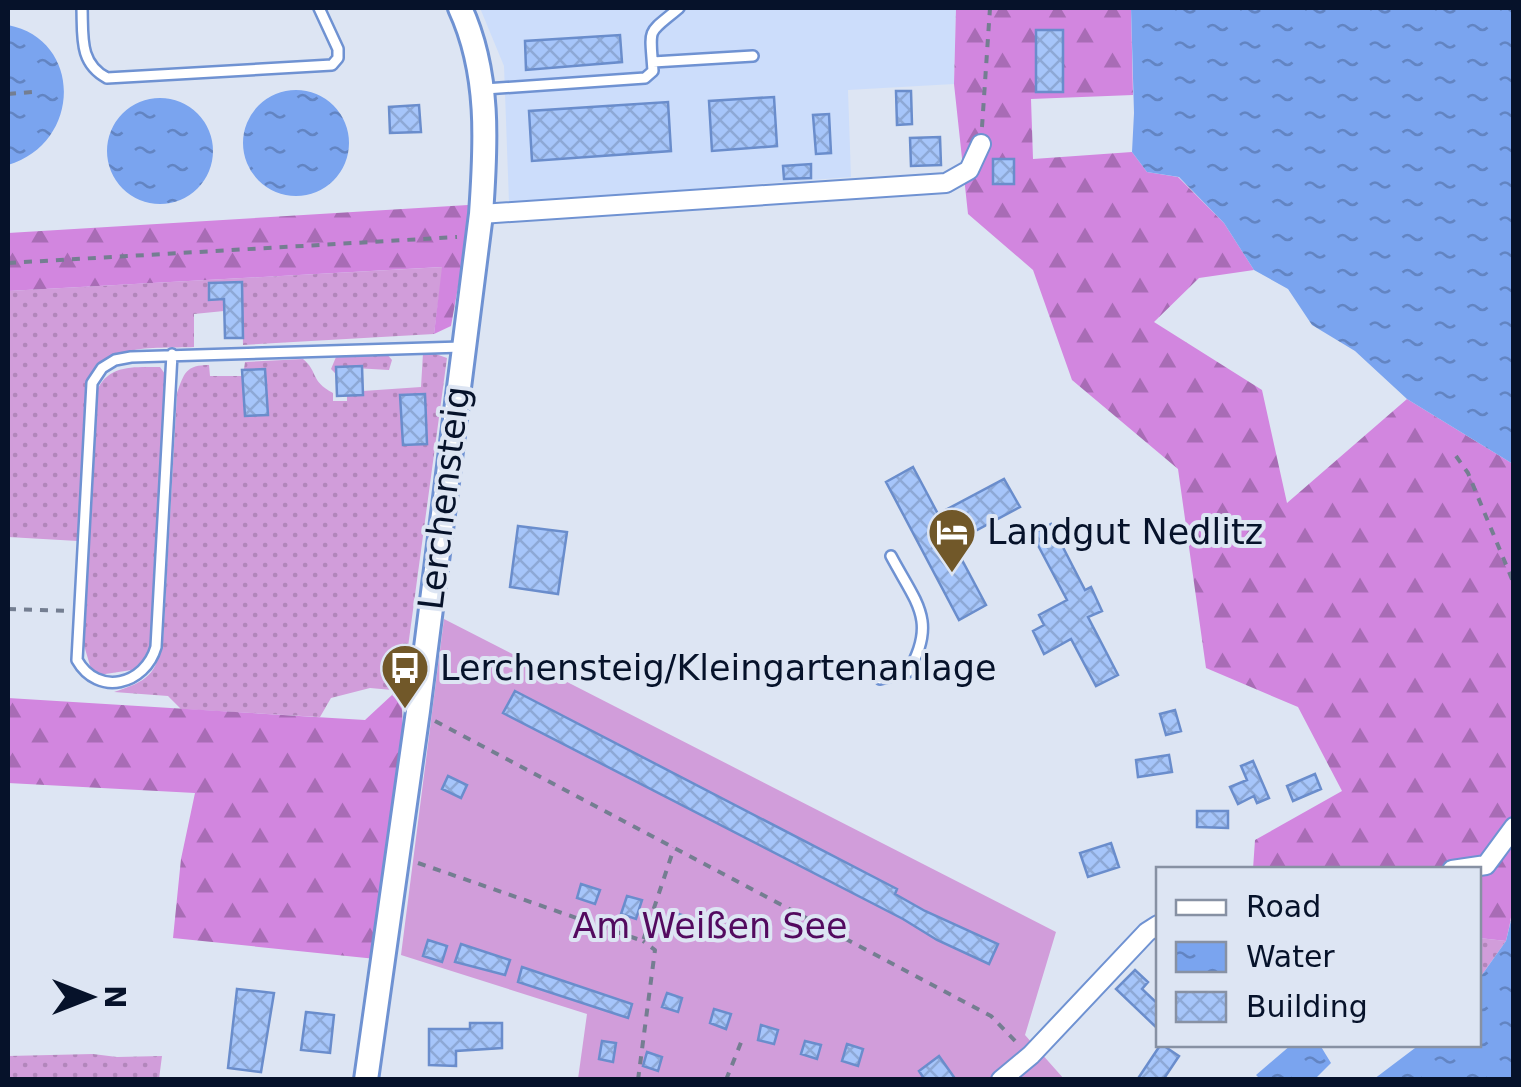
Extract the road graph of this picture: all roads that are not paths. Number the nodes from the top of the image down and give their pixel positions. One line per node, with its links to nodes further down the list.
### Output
1 (82, 8): 2 (lane)
2 (319, 8)
3 (460, 8): 7 (street, Lerchensteig)
4 (679, 8): 6 (lane)
5 (752, 56): 6 (lane)
6 (653, 62): 7 (lane)
7 (482, 90): 9 (street, Lerchensteig)
8 (981, 144): 9 (street)
9 (480, 225): 10 (street, Lerchensteig)
10 (464, 347): 11 (lane); 17 (street, Lerchensteig)
11 (172, 354): 11 (lane)
12 (891, 556): 13 (lane)
13 (880, 679)
14 (1514, 828): 15 (street)
15 (1472, 867)
16 (1156, 926): 18 (street)
17 (366, 1080)
18 (1001, 1080)

